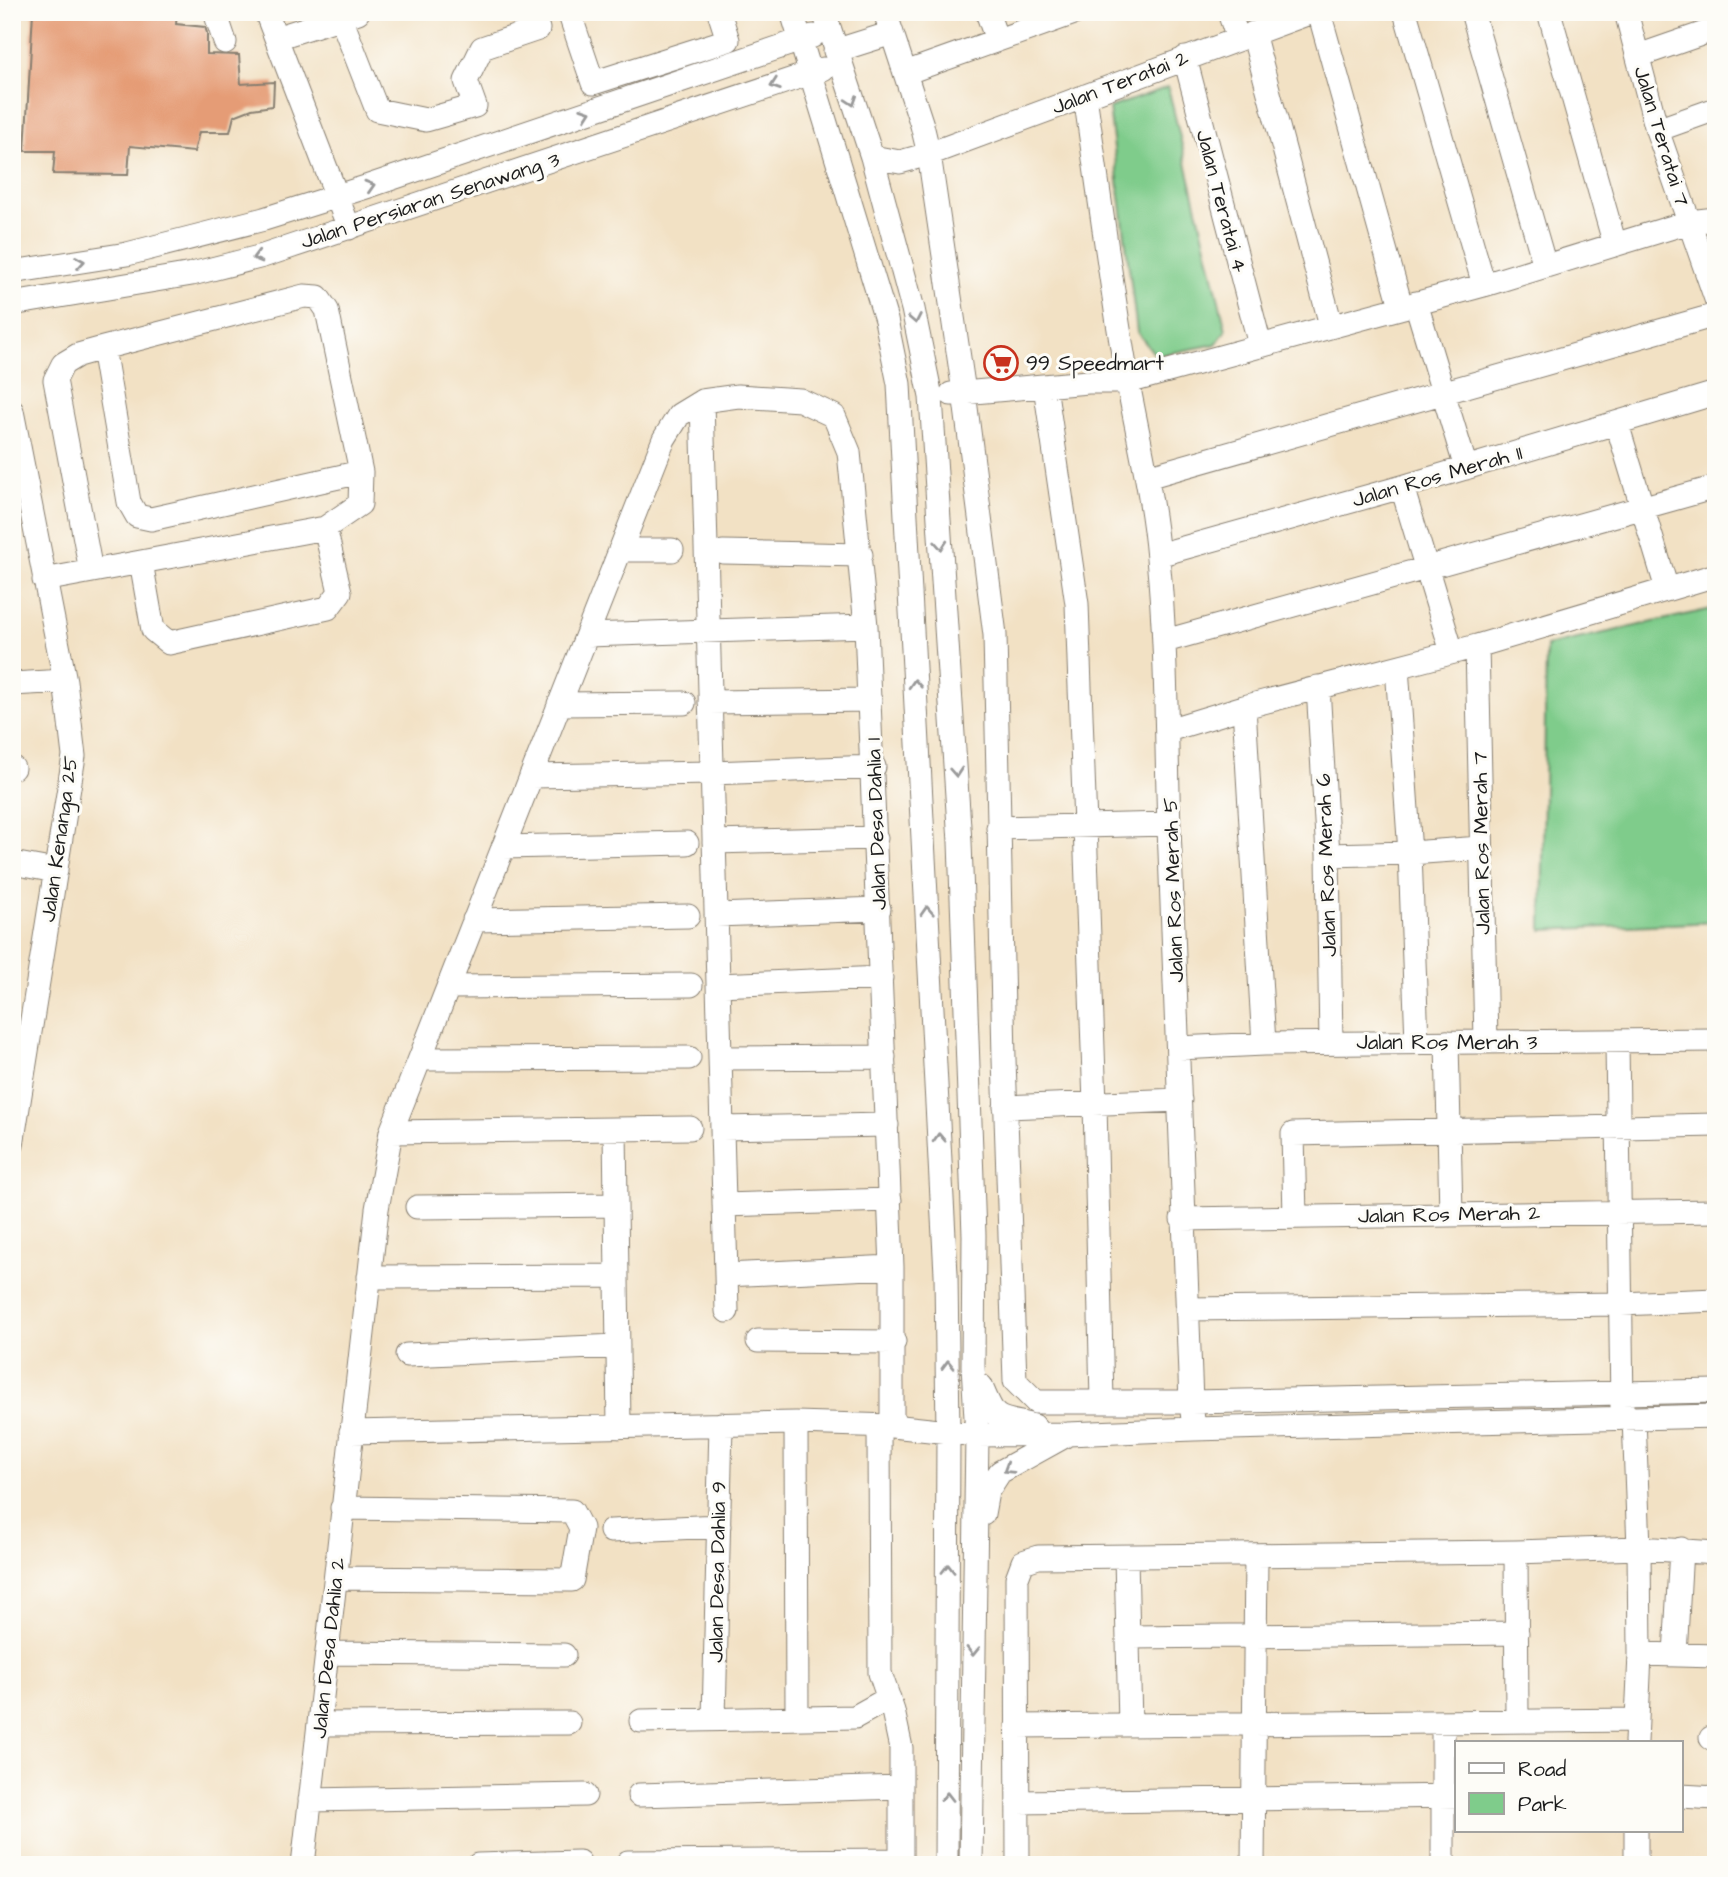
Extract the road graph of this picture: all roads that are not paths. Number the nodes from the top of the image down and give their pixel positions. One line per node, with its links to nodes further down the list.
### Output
1 (215, 12): 24 (street)
2 (266, 12): 20 (street)
3 (533, 12): 16 (street)
4 (569, 12): 5 (street)
5 (719, 12)
6 (792, 12): 22 (street)
7 (987, 12): 23 (street)
8 (1077, 12): 23 (street)
9 (1229, 12): 19 (street)
10 (1312, 12): 19 (street, Jalan Teratai 2)
11 (1319, 12): 44 (street)
12 (1405, 12): 41 (street)
13 (1472, 12): 39 (street)
14 (1549, 12): 38 (street)
15 (1626, 12): 25 (street, Jalan Teratai 7)
16 (349, 15): 20 (street)
17 (888, 22): 21 (street); 28 (street)
18 (1716, 29): 25 (street)
19 (1246, 36): 26 (street, Jalan Teratai 2); 46 (street)
20 (276, 38): 34 (street)
21 (832, 39): 22 (street, Jalan Persiaran Senawang 3); 27 (street, Jalan Persiaran Senawang 3); 33 (street, one-way to 33)
22 (799, 40): 27 (street); 34 (street, Jalan Persiaran Senawang 3, one-way to 22)
23 (997, 40): 28 (street)
24 (225, 42)
25 (1638, 57): 31 (street, Jalan Teratai 7)
26 (1185, 58): 29 (street, Jalan Teratai 2); 47 (street, Jalan Teratai 4)
27 (809, 73): 37 (street, Jalan Persiaran Senawang 3, one-way to 37); 174 (street, one-way to 27)
28 (905, 73): 32 (street)
29 (1085, 96): 32 (street, Jalan Teratai 2); 49 (street, Jalan Ros Merah 5)
30 (1716, 109): 31 (street)
31 (1657, 130): 36 (street, Jalan Teratai 7)
32 (929, 154): 33 (street, Jalan Teratai 2); 51 (street)
33 (872, 157): 54 (street, one-way to 54)
34 (336, 195): 37 (street); 40 (street, Jalan Persiaran Senawang 3, one-way to 34)
35 (1716, 219): 36 (street)
36 (1689, 222): 38 (street); 42 (street, Jalan Teratai 7)
37 (349, 228): 43 (street, Jalan Persiaran Senawang 3, one-way to 43)
38 (1615, 245): 39 (street)
39 (1545, 267): 41 (street)
40 (12, 272)
41 (1484, 285): 44 (street)
42 (1716, 299)
43 (12, 304)
44 (1409, 304): 46 (street); 52 (street)
45 (1716, 315): 52 (street)
46 (1331, 325): 47 (street)
47 (1260, 345): 49 (street)
48 (103, 348): 59 (street); 59 (street); 73 (street)
49 (1128, 382): 50 (street); 60 (street, Jalan Ros Merah 5)
50 (1045, 386): 51 (street); 97 (street)
51 (964, 392): 54 (street); 98 (street)
52 (1443, 393): 58 (street); 60 (street)
53 (1716, 393): 57 (street, Jalan Ros Merah 11)
54 (931, 397): 161 (street, one-way to 161)
55 (702, 401): 66 (street, Jalan Desa Dahlia 1); 69 (street, Jalan Desa Dahlia 1); 78 (street)
56 (12, 411): 64 (street, Jalan Kenanga 25)
57 (1617, 424): 58 (street, Jalan Ros Merah 11); 63 (street)
58 (1466, 468): 61 (street, Jalan Ros Merah 11)
59 (361, 472): 65 (street)
60 (1147, 477): 70 (street, Jalan Ros Merah 5)
61 (1402, 487): 70 (street, Jalan Ros Merah 11); 72 (street)
62 (1716, 487): 63 (street)
63 (1643, 509): 72 (street); 76 (street)
64 (23, 524): 75 (street, Jalan Kenanga 25)
65 (325, 528): 71 (street); 71 (street)
66 (620, 550): 67 (street); 79 (street, Jalan Desa Dahlia 1)
67 (672, 550)
68 (723, 552): 69 (street)
69 (861, 555): 77 (street, Jalan Desa Dahlia 1)
70 (1158, 555): 80 (street, Jalan Ros Merah 5)
71 (141, 562): 73 (street)
72 (1427, 569): 80 (street); 82 (street)
73 (91, 571): 75 (street)
74 (1716, 575): 76 (street)
75 (44, 580): 84 (street, Jalan Kenanga 25)
76 (1667, 589): 81 (street)
77 (866, 626): 78 (street); 87 (street, Jalan Desa Dahlia 1)
78 (709, 631): 79 (street); 88 (street)
79 (587, 635): 90 (street, Jalan Desa Dahlia 1)
80 (1165, 641): 92 (street, Jalan Ros Merah 5)
81 (1477, 646): 82 (street); 103 (street, Jalan Ros Merah 7)
82 (1452, 652): 83 (street)
83 (1397, 667): 86 (street); 104 (street)
84 (65, 681): 85 (street); 107 (street, Jalan Kenanga 25)
85 (12, 684)
86 (1318, 687): 91 (street); 105 (street, Jalan Ros Merah 6)
87 (870, 700): 88 (street); 93 (street, Jalan Desa Dahlia 1)
88 (710, 702): 94 (street)
89 (684, 703): 90 (street)
90 (559, 704): 95 (street, Jalan Desa Dahlia 1)
91 (1244, 707): 92 (street); 122 (street)
92 (1168, 730): 96 (street, Jalan Ros Merah 5)
93 (874, 767): 94 (street); 99 (street, Jalan Desa Dahlia 1)
94 (712, 773): 95 (street); 101 (street)
95 (531, 776): 102 (street, Jalan Desa Dahlia 1)
96 (1169, 824): 97 (street); 123 (street, Jalan Ros Merah 5)
97 (1087, 825): 98 (street); 129 (street)
98 (998, 828): 130 (street)
99 (876, 838): 101 (street); 108 (street, Jalan Desa Dahlia 1)
100 (687, 842): 102 (street)
101 (714, 842): 109 (street)
102 (503, 848): 111 (street, Jalan Desa Dahlia 1)
103 (1481, 848): 104 (street); 117 (street, Jalan Ros Merah 7)
104 (1410, 853): 105 (street); 118 (street)
105 (1328, 855): 121 (street, Jalan Ros Merah 6)
106 (12, 863): 107 (street)
107 (56, 870): 139 (street, Jalan Kenanga 25)
108 (879, 909): 109 (street); 112 (street, Jalan Desa Dahlia 1)
109 (716, 915): 114 (street)
110 (688, 916): 111 (street)
111 (474, 920): 115 (street, Jalan Desa Dahlia 2)
112 (881, 978): 114 (street); 124 (street, Jalan Desa Dahlia 1)
113 (691, 985): 115 (street)
114 (718, 985): 126 (street)
115 (448, 987): 127 (street, Jalan Desa Dahlia 2)
116 (1716, 1040): 120 (street, Jalan Ros Merah 3)
117 (1486, 1041): 119 (street, Jalan Ros Merah 3); 120 (street, Jalan Ros Merah 3)
118 (1417, 1042): 119 (street, Jalan Ros Merah 3); 121 (street, Jalan Ros Merah 3)
119 (1447, 1042): 137 (street)
120 (1618, 1042): 133 (street)
121 (1331, 1043): 122 (street, Jalan Ros Merah 3)
122 (1264, 1044): 123 (street, Jalan Ros Merah 3)
123 (1179, 1048): 128 (street, Jalan Ros Merah 5)
124 (884, 1057): 126 (street); 131 (street, Jalan Desa Dahlia 1)
125 (689, 1058): 127 (street)
126 (720, 1058): 135 (street)
127 (420, 1059): 138 (street, Jalan Desa Dahlia 2)
128 (1180, 1100): 129 (street); 148 (street, Jalan Ros Merah 5)
129 (1095, 1104): 130 (street); 164 (street)
130 (1005, 1107): 164 (street)
131 (887, 1125): 135 (street); 140 (street, Jalan Desa Dahlia 1)
132 (1716, 1125): 133 (street)
133 (1619, 1127): 137 (street); 145 (street)
134 (690, 1128): 136 (street)
135 (722, 1128): 142 (street)
136 (615, 1129): 138 (street); 141 (street)
137 (1449, 1130): 146 (street); 147 (street)
138 (391, 1132): 152 (street, Jalan Desa Dahlia 2)
139 (12, 1143)
140 (890, 1200): 142 (street); 149 (street, Jalan Desa Dahlia 1)
141 (616, 1205): 143 (street); 151 (street)
142 (724, 1205): 150 (street)
143 (416, 1207)
144 (1716, 1211): 145 (street, Jalan Ros Merah 2)
145 (1620, 1212): 146 (street, Jalan Ros Merah 2); 154 (street)
146 (1451, 1214): 147 (street, Jalan Ros Merah 2)
147 (1294, 1217): 148 (street, Jalan Ros Merah 2)
148 (1182, 1219): 155 (street, Jalan Ros Merah 5)
149 (892, 1267): 150 (street); 158 (street, Jalan Desa Dahlia 1)
150 (726, 1275): 156 (street)
151 (617, 1276): 152 (street); 159 (street)
152 (369, 1277): 173 (street, Jalan Desa Dahlia 2)
153 (1716, 1300): 154 (street)
154 (1621, 1304): 155 (street); 163 (street)
155 (1187, 1309): 165 (street, Jalan Ros Merah 5)
156 (727, 1311)
157 (758, 1341): 158 (street)
158 (894, 1342): 171 (street, Jalan Desa Dahlia 1)
159 (618, 1346): 160 (street); 170 (street)
160 (407, 1355)
161 (973, 1366): 175 (street); 176 (street)
162 (1716, 1391): 163 (street)
163 (1622, 1392): 165 (street); 167 (street)
164 (1101, 1401): 165 (street)
165 (1191, 1402): 172 (street, Jalan Ros Merah 5)
166 (1716, 1416): 167 (street)
167 (1627, 1418): 172 (street); 180 (street)
168 (796, 1423): 169 (street); 171 (street); 197 (street)
169 (721, 1424): 170 (street); 178 (street, Jalan Desa Dahlia 9)
170 (620, 1427): 173 (street)
171 (886, 1427): 174 (street); 196 (street, Jalan Desa Dahlia 1)
172 (1194, 1429): 175 (street)
173 (351, 1432): 177 (street, Jalan Desa Dahlia 2)
174 (948, 1434): 176 (street); 223 (street, one-way to 174)
175 (1067, 1434): 176 (street); 186 (street, one-way to 186)
176 (977, 1435): 186 (street)
177 (342, 1508): 187 (street, Jalan Desa Dahlia 2); 187 (street)
178 (719, 1526): 179 (street); 198 (street, Jalan Desa Dahlia 9)
179 (611, 1531)
180 (1639, 1548): 181 (street); 182 (street); 192 (street)
181 (1681, 1549): 183 (street); 194 (street)
182 (1516, 1552): 184 (street); 188 (street)
183 (1716, 1553)
184 (1256, 1555): 185 (street); 189 (street)
185 (1126, 1558): 190 (street); 206 (street)
186 (974, 1562): 224 (street, one-way to 224)
187 (337, 1578): 191 (street, Jalan Desa Dahlia 2)
188 (1517, 1633): 189 (street); 200 (street)
189 (1255, 1636): 190 (street); 204 (street)
190 (1129, 1637): 205 (street)
191 (328, 1653): 193 (street); 203 (street, Jalan Desa Dahlia 2)
192 (1640, 1654): 194 (street); 207 (street)
193 (564, 1655)
194 (1675, 1655): 195 (street)
195 (1716, 1656)
196 (889, 1698): 197 (street); 208 (street)
197 (797, 1718): 198 (street)
198 (714, 1719): 199 (street)
199 (641, 1721)
200 (1517, 1721): 201 (street); 207 (street)
201 (1443, 1722): 204 (street); 211 (street)
202 (569, 1723): 203 (street)
203 (320, 1724): 215 (street, Jalan Desa Dahlia 2)
204 (1254, 1724): 205 (street); 214 (street)
205 (1130, 1725): 206 (street)
206 (1017, 1726): 216 (street)
207 (1636, 1731)
208 (901, 1787): 210 (street); 220 (street)
209 (584, 1795): 215 (street)
210 (639, 1795)
211 (1450, 1796): 214 (street); 227 (street)
212 (1682, 1796): 213 (street)
213 (1716, 1798)
214 (1254, 1799): 216 (street); 226 (street)
215 (310, 1800): 221 (street, Jalan Desa Dahlia 2)
216 (1018, 1802): 225 (street)
217 (1636, 1832): 228 (street)
218 (579, 1862): 222 (street)
219 (628, 1862): 220 (street)
220 (901, 1862)
221 (303, 1865)
222 (478, 1865)
223 (946, 1865)
224 (971, 1865)
225 (1018, 1865)
226 (1253, 1865)
227 (1443, 1865)
228 (1636, 1865)

